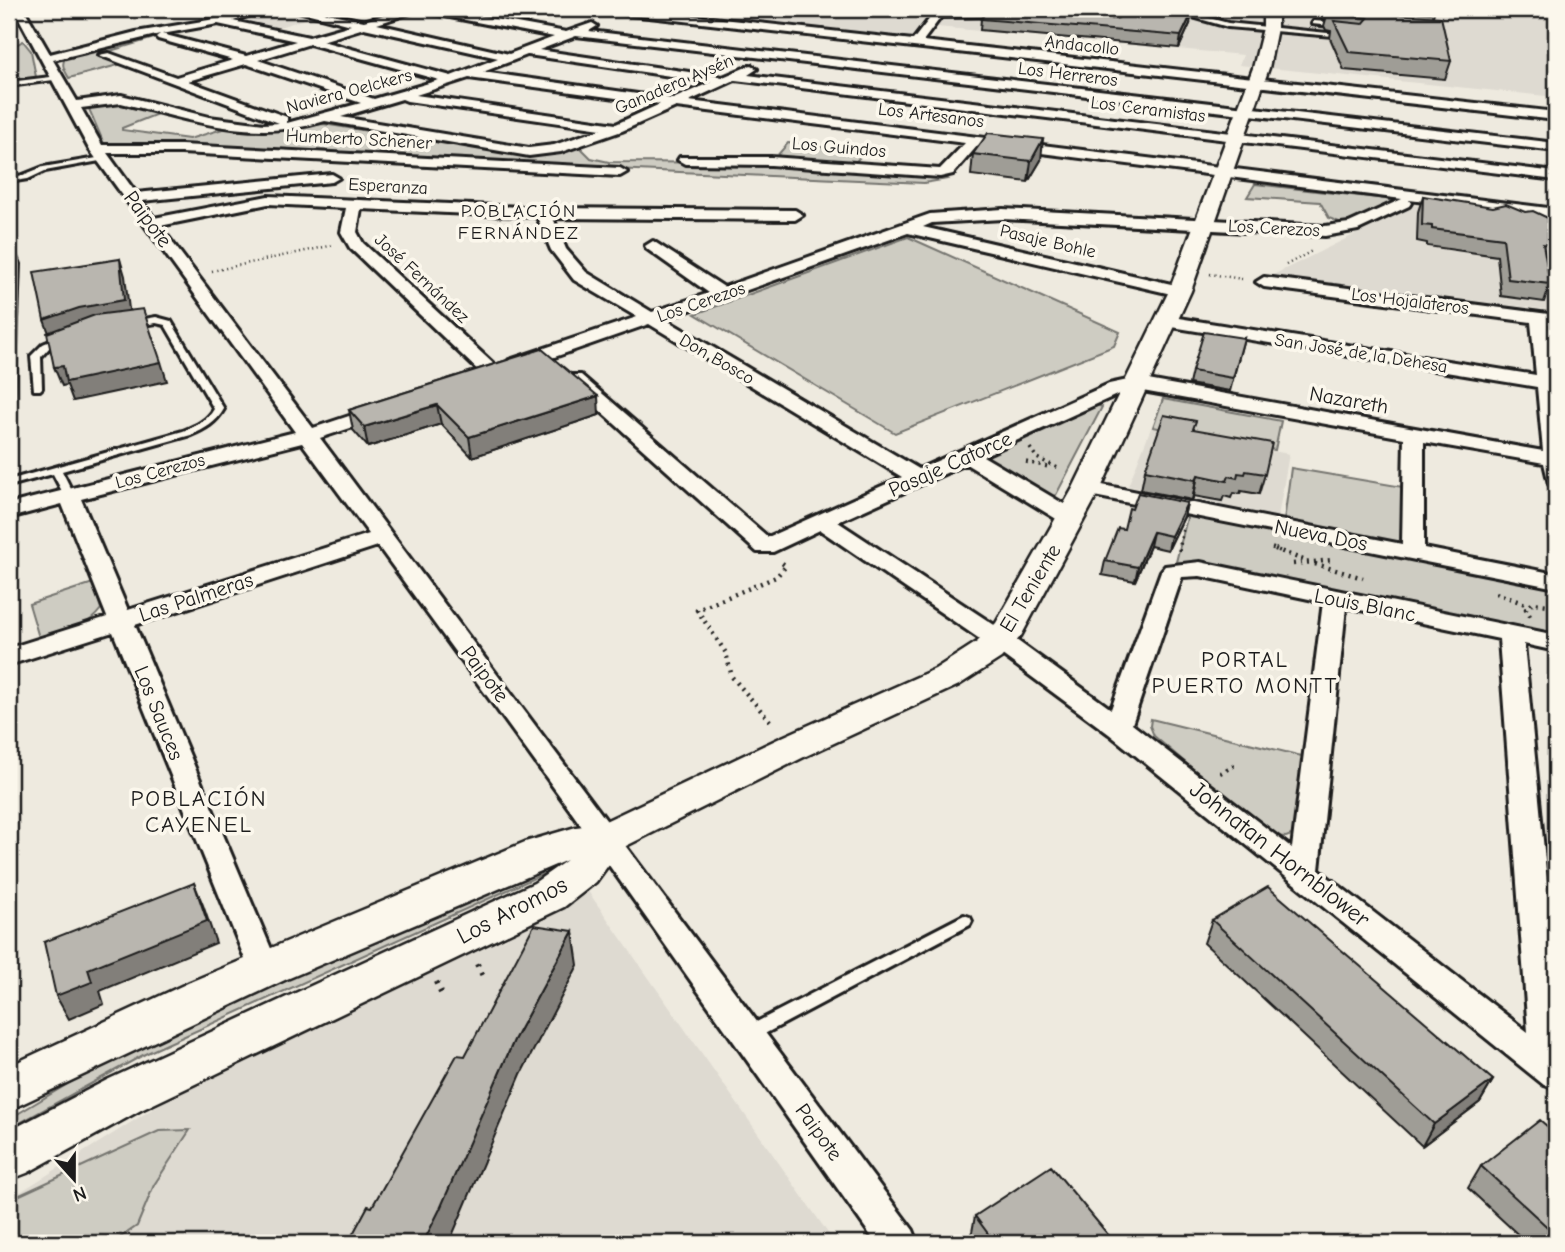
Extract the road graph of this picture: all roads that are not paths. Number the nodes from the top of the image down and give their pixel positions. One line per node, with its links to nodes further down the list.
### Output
1 (19, 9): 26 (street, Paipote)
2 (264, 9): 13 (street)
3 (296, 9): 15 (street)
4 (415, 9): 15 (street)
5 (424, 9): 18 (street, Los Herreros)
6 (605, 9): 10 (street, Andacollo)
7 (1194, 9): 17 (lane)
8 (1228, 9): 9 (lane)
9 (1270, 9): 17 (main road)
10 (625, 12): 18 (street, Naviera Oelckers); 19 (street, Andacollo)
11 (939, 12): 12 (lane); 23 (street)
12 (1012, 15)
13 (221, 21): 21 (street); 22 (street); 26 (street)
14 (1314, 23): 16 (lane)
15 (364, 24): 22 (street); 27 (street)
16 (1354, 25)
17 (1270, 28): 20 (lane); 36 (main road)
18 (572, 34): 24 (street, Naviera Oelckers); 28 (street, Los Herreros)
19 (813, 34): 23 (street, Andacollo); 28 (street, Ganadera Aysén)
20 (1359, 36)
21 (162, 37): 29 (street); 34 (street)
22 (310, 41): 29 (street); 33 (street)
23 (915, 44): 25 (street, Andacollo)
24 (527, 52): 27 (street, Naviera Oelckers); 32 (street, Los Ceramistas)
25 (1012, 55): 35 (street); 36 (street, Andacollo)
26 (47, 58): 31 (street, Paipote)
27 (512, 58): 30 (street, Naviera Oelckers)
28 (773, 58): 32 (street, Ganadera Aysén); 35 (street, Los Herreros)
29 (246, 60): 34 (street); 40 (street)
30 (469, 74): 33 (street, Naviera Oelckers); 39 (street, Los Artesanos)
31 (59, 78): 37 (lane); 41 (street, Paipote)
32 (732, 79): 39 (street, Ganadera Aysén); 45 (street, Los Ceramistas)
33 (452, 80): 38 (street, Naviera Oelckers)
34 (176, 81): 47 (street)
35 (987, 82): 42 (street, Los Herreros); 45 (street)
36 (1256, 82): 42 (main road, El Teniente); 46 (street, Andacollo)
37 (9, 84)
38 (402, 96): 40 (street, Naviera Oelckers); 48 (street)
39 (677, 103): 45 (street, Los Artesanos); 48 (street, Ganadera Aysén)
40 (376, 104): 44 (street, Naviera Oelckers)
41 (72, 106): 47 (street, Naviera Oelckers); 54 (street, Paipote)
42 (1246, 112): 46 (street, Los Herreros); 50 (main road, El Teniente)
43 (1556, 116): 46 (street, Andacollo)
44 (326, 118): 47 (street, Naviera Oelckers); 48 (street, Ganadera Aysén)
45 (953, 120): 50 (street, Los Ceramistas); 51 (street, Los Artesanos)
46 (1461, 121): 52 (street, Los Herreros); 61 (street)
47 (296, 125)
48 (617, 128)
49 (315, 133): 53 (street)
50 (1237, 138): 57 (main road, El Teniente); 61 (street, Los Ceramistas)
51 (975, 140): 55 (street, Los Guindos); 57 (street, Los Artesanos)
52 (1556, 147)
53 (181, 149): 54 (street, Humberto Schener); 56 (street, Humberto Schener)
54 (99, 154): 60 (lane); 62 (street, Paipote)
55 (685, 160)
56 (620, 172)
57 (1225, 172): 61 (street, Los Artesanos); 69 (main road, El Teniente)
58 (1556, 176): 61 (street, Los Ceramistas)
59 (332, 178): 62 (street)
60 (9, 180)
61 (1456, 183): 66 (street, Los Artesanos)
62 (132, 198): 68 (street, Paipote)
63 (1404, 203): 69 (street, Los Cerezos)
64 (355, 204): 65 (street, Esperanza); 68 (street, Esperanza); 81 (street, José Fernández)
65 (543, 213): 67 (street, Esperanza); 75 (street, Don Bosco)
66 (1556, 214)
67 (795, 215)
68 (151, 223): 87 (street, Paipote)
69 (1206, 224): 70 (street, Los Cerezos); 73 (main road, El Teniente)
70 (906, 228): 73 (street, Pasaje Bohle); 74 (street, Los Cerezos)
71 (653, 246): 74 (street)
72 (1259, 281): 76 (street, Los Hojalateros)
73 (1180, 291): 77 (main road, El Teniente)
74 (722, 294): 75 (street, Los Cerezos)
75 (650, 319): 80 (street, Los Cerezos); 92 (street, Don Bosco)
76 (1548, 319): 83 (street)
77 (1166, 321): 83 (street, San José de la Dehesa); 84 (main road, El Teniente)
78 (120, 327): 91 (lane)
79 (81, 334): 85 (lane)
80 (546, 354): 81 (street, Los Cerezos); 99 (street, Pasaje Catorce)
81 (491, 372): 82 (street, Los Cerezos)
82 (465, 382)
83 (1551, 383): 90 (street)
84 (1137, 384): 88 (street, Nazareth); 89 (street, Pasaje Catorce); 95 (main road, El Teniente)
85 (37, 388)
86 (401, 405): 87 (street, Los Cerezos)
87 (305, 434): 96 (street, Los Cerezos); 100 (street, Paipote)
88 (1414, 435): 90 (street, Nazareth); 101 (street)
89 (968, 456): 92 (street, Pasaje Catorce); 98 (street)
90 (1554, 459): 93 (street)
91 (55, 470): 94 (lane); 96 (lane)
92 (919, 478): 99 (street, Pasaje Catorce)
93 (1556, 480)
94 (9, 483)
95 (1087, 488): 98 (main road, El Teniente); 101 (street, Nueva Dos)
96 (69, 495): 97 (street, Los Cerezos); 104 (street, Los Sauces)
97 (9, 511)
98 (1071, 518): 106 (main road, El Teniente)
99 (823, 522): 106 (street)
100 (383, 537): 104 (street, Las Palmeras); 110 (street, Paipote)
101 (1413, 553): 102 (street, Nueva Dos)
102 (1556, 581)
103 (1335, 599): 105 (street, Louis Blanc); 109 (street, Louis Blanc); 111 (street)
104 (121, 621): 108 (street, Las Palmeras); 113 (street, Los Sauces)
105 (1511, 634): 107 (street, Louis Blanc); 115 (street)
106 (999, 640): 109 (street, Johnatan Hornblower); 110 (main road, El Teniente)
107 (1556, 643)
108 (9, 657)
109 (1118, 727): 111 (street, Johnatan Hornblower)
110 (606, 838): 113 (main road, Los Aromos); 114 (street, Paipote); 117 (main road, Los Aromos)
111 (1304, 873): 115 (street, Johnatan Hornblower)
112 (964, 921): 114 (lane)
113 (264, 970): 116 (main road, Los Aromos)
114 (749, 1034): 118 (street, Paipote)
115 (1552, 1071)
116 (9, 1088)
117 (9, 1157)
118 (899, 1243)

